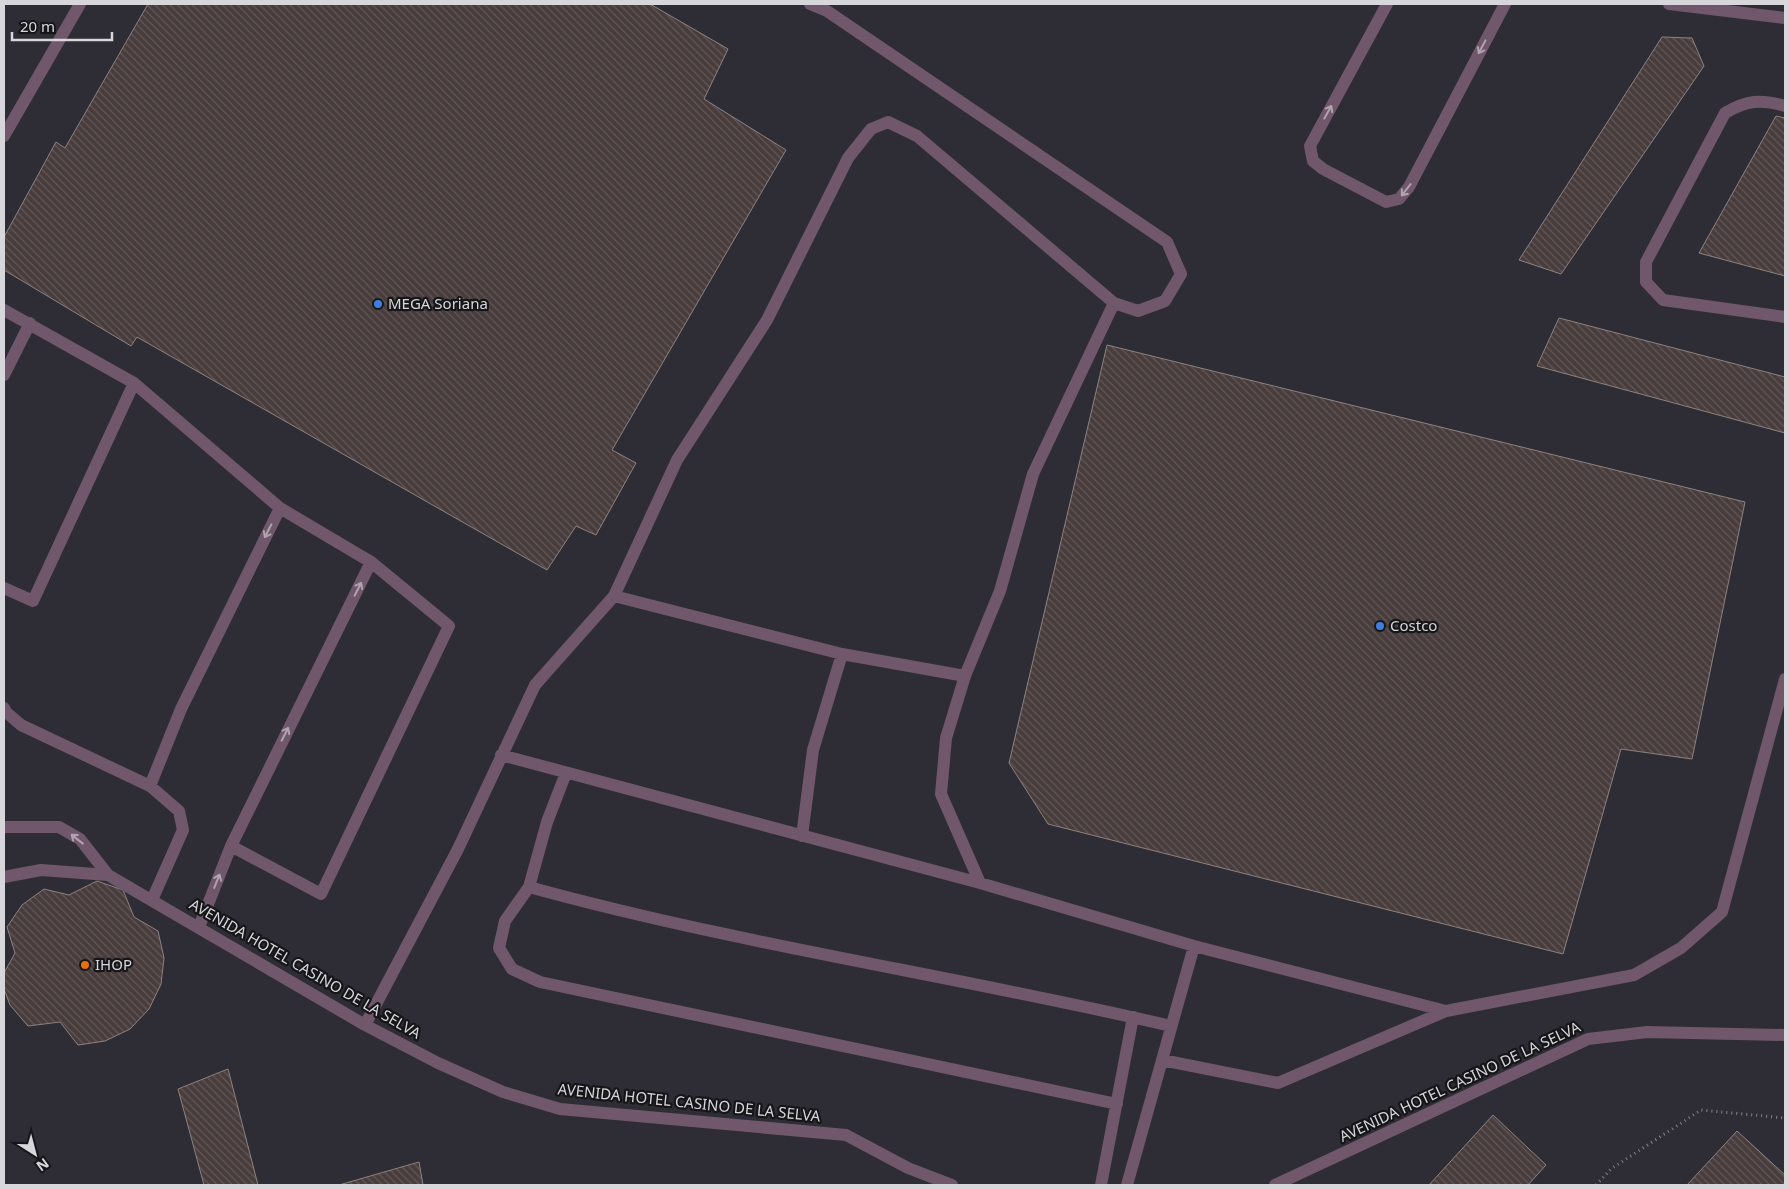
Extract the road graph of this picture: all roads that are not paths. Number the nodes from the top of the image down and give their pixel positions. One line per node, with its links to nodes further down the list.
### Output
1 (80, 4): 8 (street)
2 (810, 4): 9 (street)
3 (1387, 4): 4 (street, one-way to 3)
4 (1505, 4)
5 (1670, 4): 6 (street)
6 (1785, 18)
7 (1785, 106): 11 (street)
8 (4, 136)
9 (1114, 303): 18 (street); 20 (street)
10 (4, 310): 12 (street)
11 (1785, 317)
12 (30, 323): 13 (street); 14 (street)
13 (4, 374)
14 (134, 383): 15 (street); 17 (street)
15 (280, 508): 16 (street); 25 (street, one-way to 25)
16 (372, 562): 28 (street, one-way to 16); 28 (street)
17 (4, 588)
18 (614, 596): 19 (street); 23 (street)
19 (842, 654): 20 (street); 27 (street)
20 (964, 676): 31 (street)
21 (1785, 679): 36 (street)
22 (4, 708): 25 (street)
23 (501, 755): 24 (street); 38 (street)
24 (566, 773): 27 (street); 32 (street)
25 (150, 786): 33 (street)
26 (4, 827): 29 (street, AVENIDA HOTEL CASINO DE LA SELVA, one-way to 26)
27 (802, 836): 31 (street)
28 (231, 846): 34 (street, one-way to 28)
29 (108, 875): 30 (street, AVENIDA HOTEL CASINO DE LA SELVA); 33 (street, AVENIDA HOTEL CASINO DE LA SELVA)
30 (4, 877)
31 (980, 882): 35 (street)
32 (529, 887): 37 (street); 42 (street)
33 (152, 900): 34 (street, AVENIDA HOTEL CASINO DE LA SELVA)
34 (199, 926): 38 (street, AVENIDA HOTEL CASINO DE LA SELVA)
35 (1194, 946): 36 (street); 39 (street)
36 (1446, 1012): 41 (street)
37 (1133, 1017): 39 (street); 42 (street)
38 (365, 1025): 43 (street, AVENIDA HOTEL CASINO DE LA SELVA)
39 (1171, 1026): 41 (street)
40 (1785, 1035): 46 (street, AVENIDA HOTEL CASINO DE LA SELVA)
41 (1162, 1060): 45 (street)
42 (1117, 1104): 44 (street)
43 (952, 1185)
44 (1101, 1185)
45 (1127, 1185)
46 (1275, 1185)

